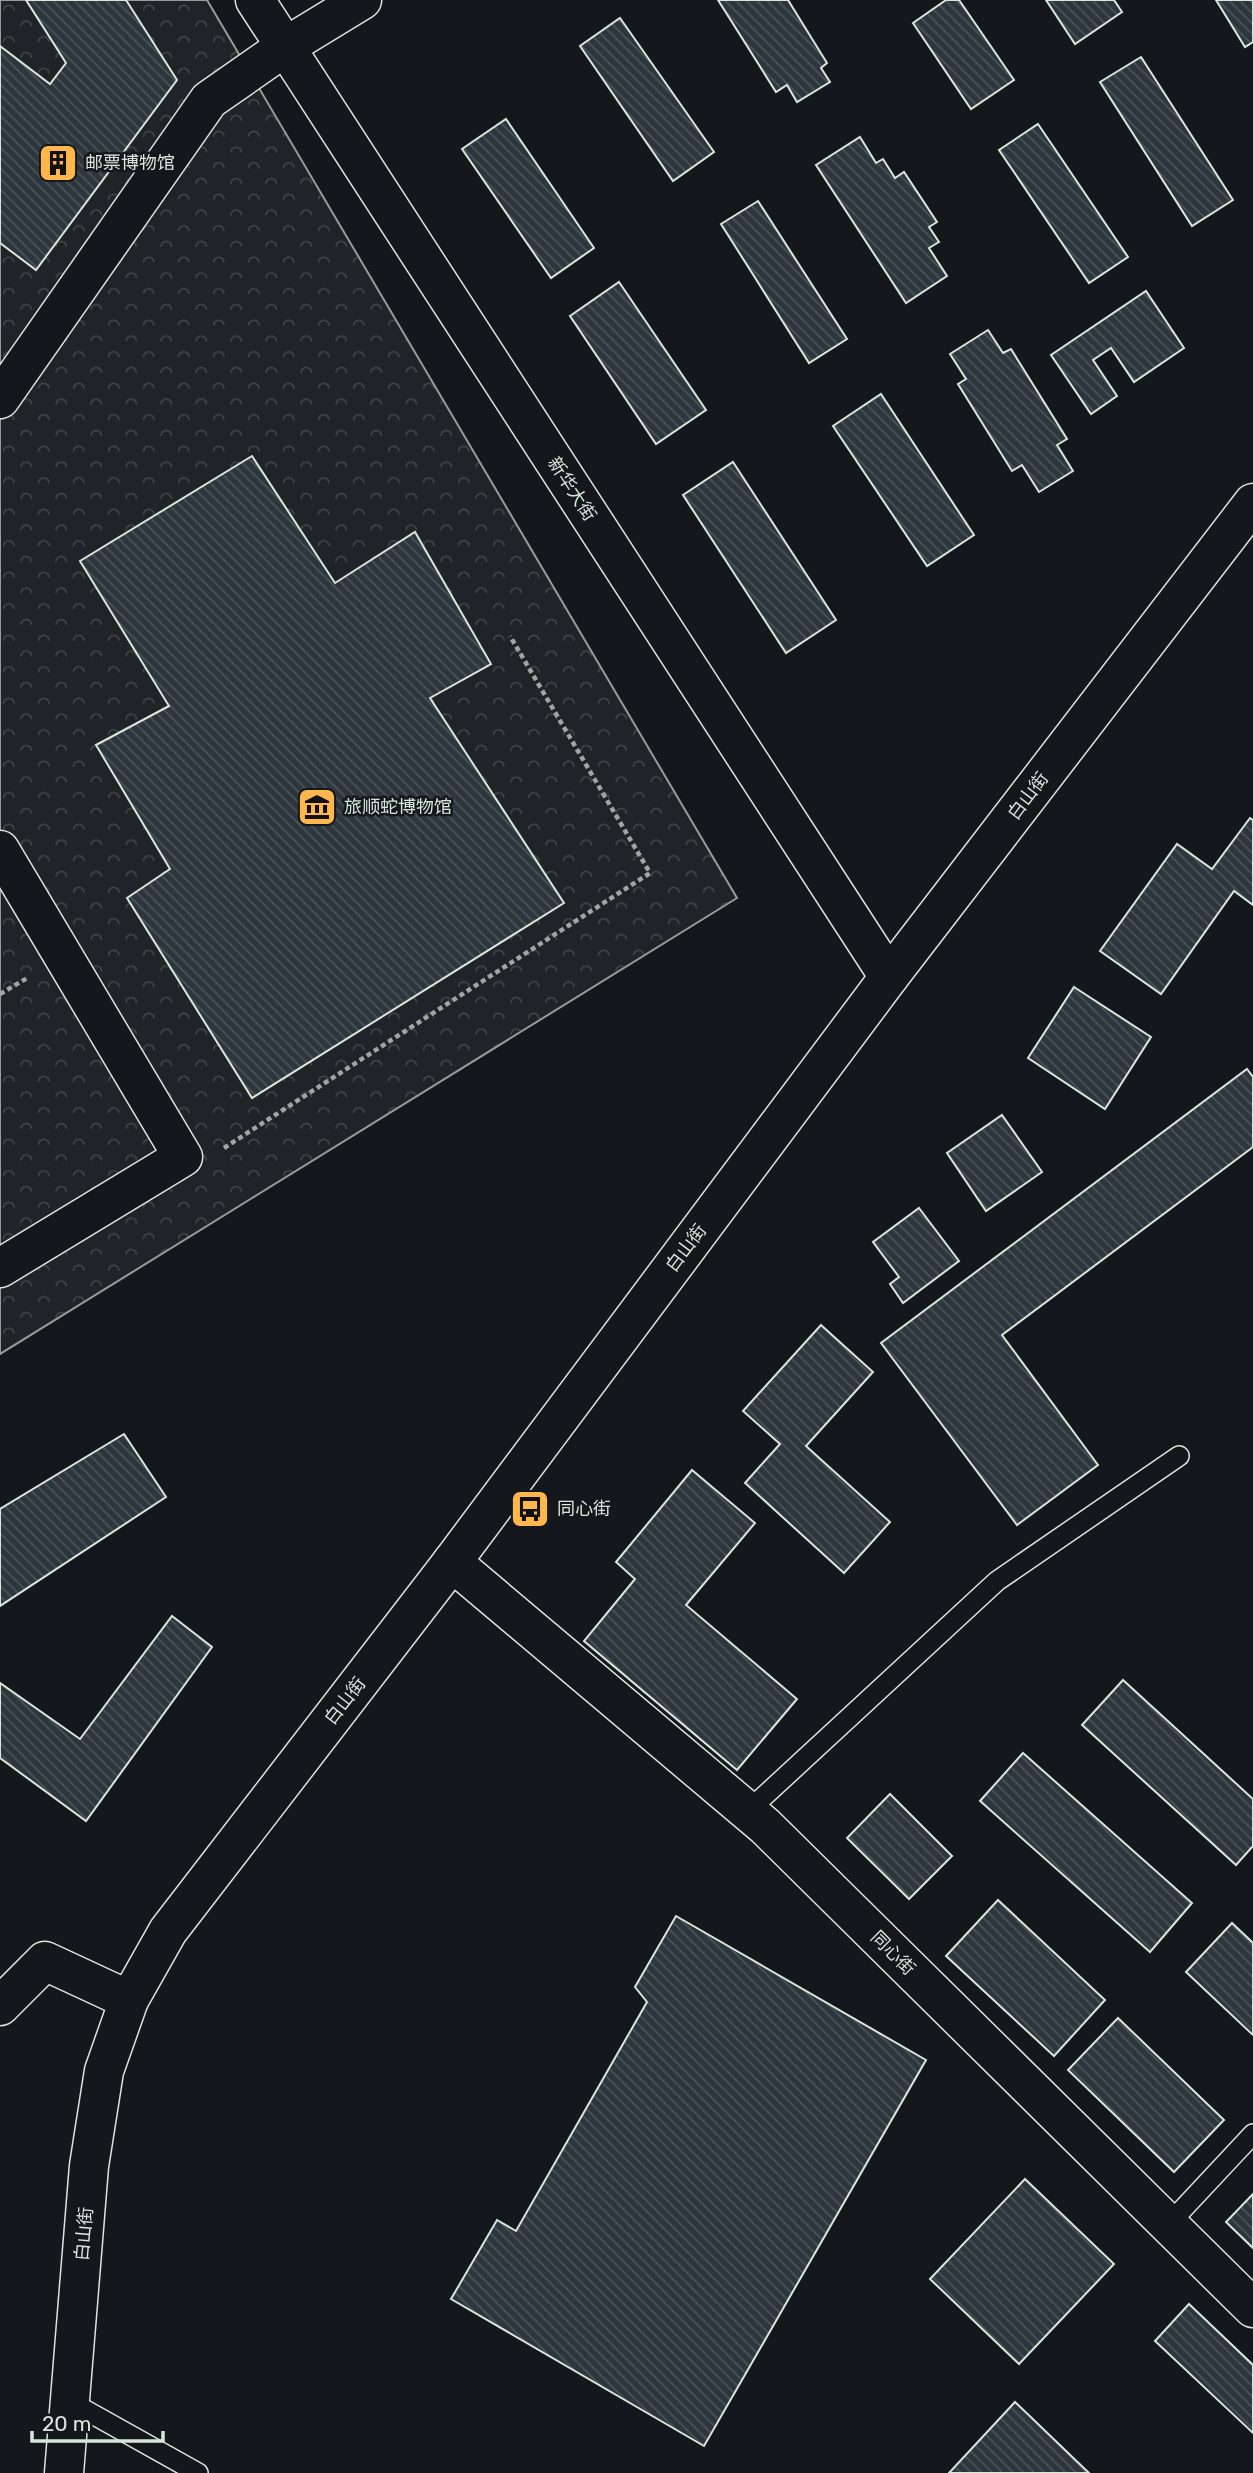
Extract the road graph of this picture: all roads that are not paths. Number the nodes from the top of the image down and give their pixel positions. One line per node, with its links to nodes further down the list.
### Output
1 (255, 0): 3 (street, 新华大街)
2 (362, 0): 3 (street)
3 (285, 47): 4 (street); 7 (street, 新华大街)
4 (0, 399)
5 (1253, 503): 7 (street, 白山街)
6 (0, 850): 8 (street)
7 (889, 977): 10 (street, 白山街)
8 (0, 1268)
9 (1179, 1456): 11 (lane)
10 (452, 1562): 11 (street, 同心街); 12 (street, 白山街)
11 (748, 1811): 15 (street, 同心街)
12 (129, 2000): 13 (street); 17 (street, 白山街)
13 (0, 2006)
14 (1253, 2134): 15 (lane)
15 (1167, 2225): 16 (street, 同心街)
16 (1253, 2308)
17 (71, 2402): 18 (street, 白山街); 19 (lane)
18 (64, 2473)
19 (198, 2473)

